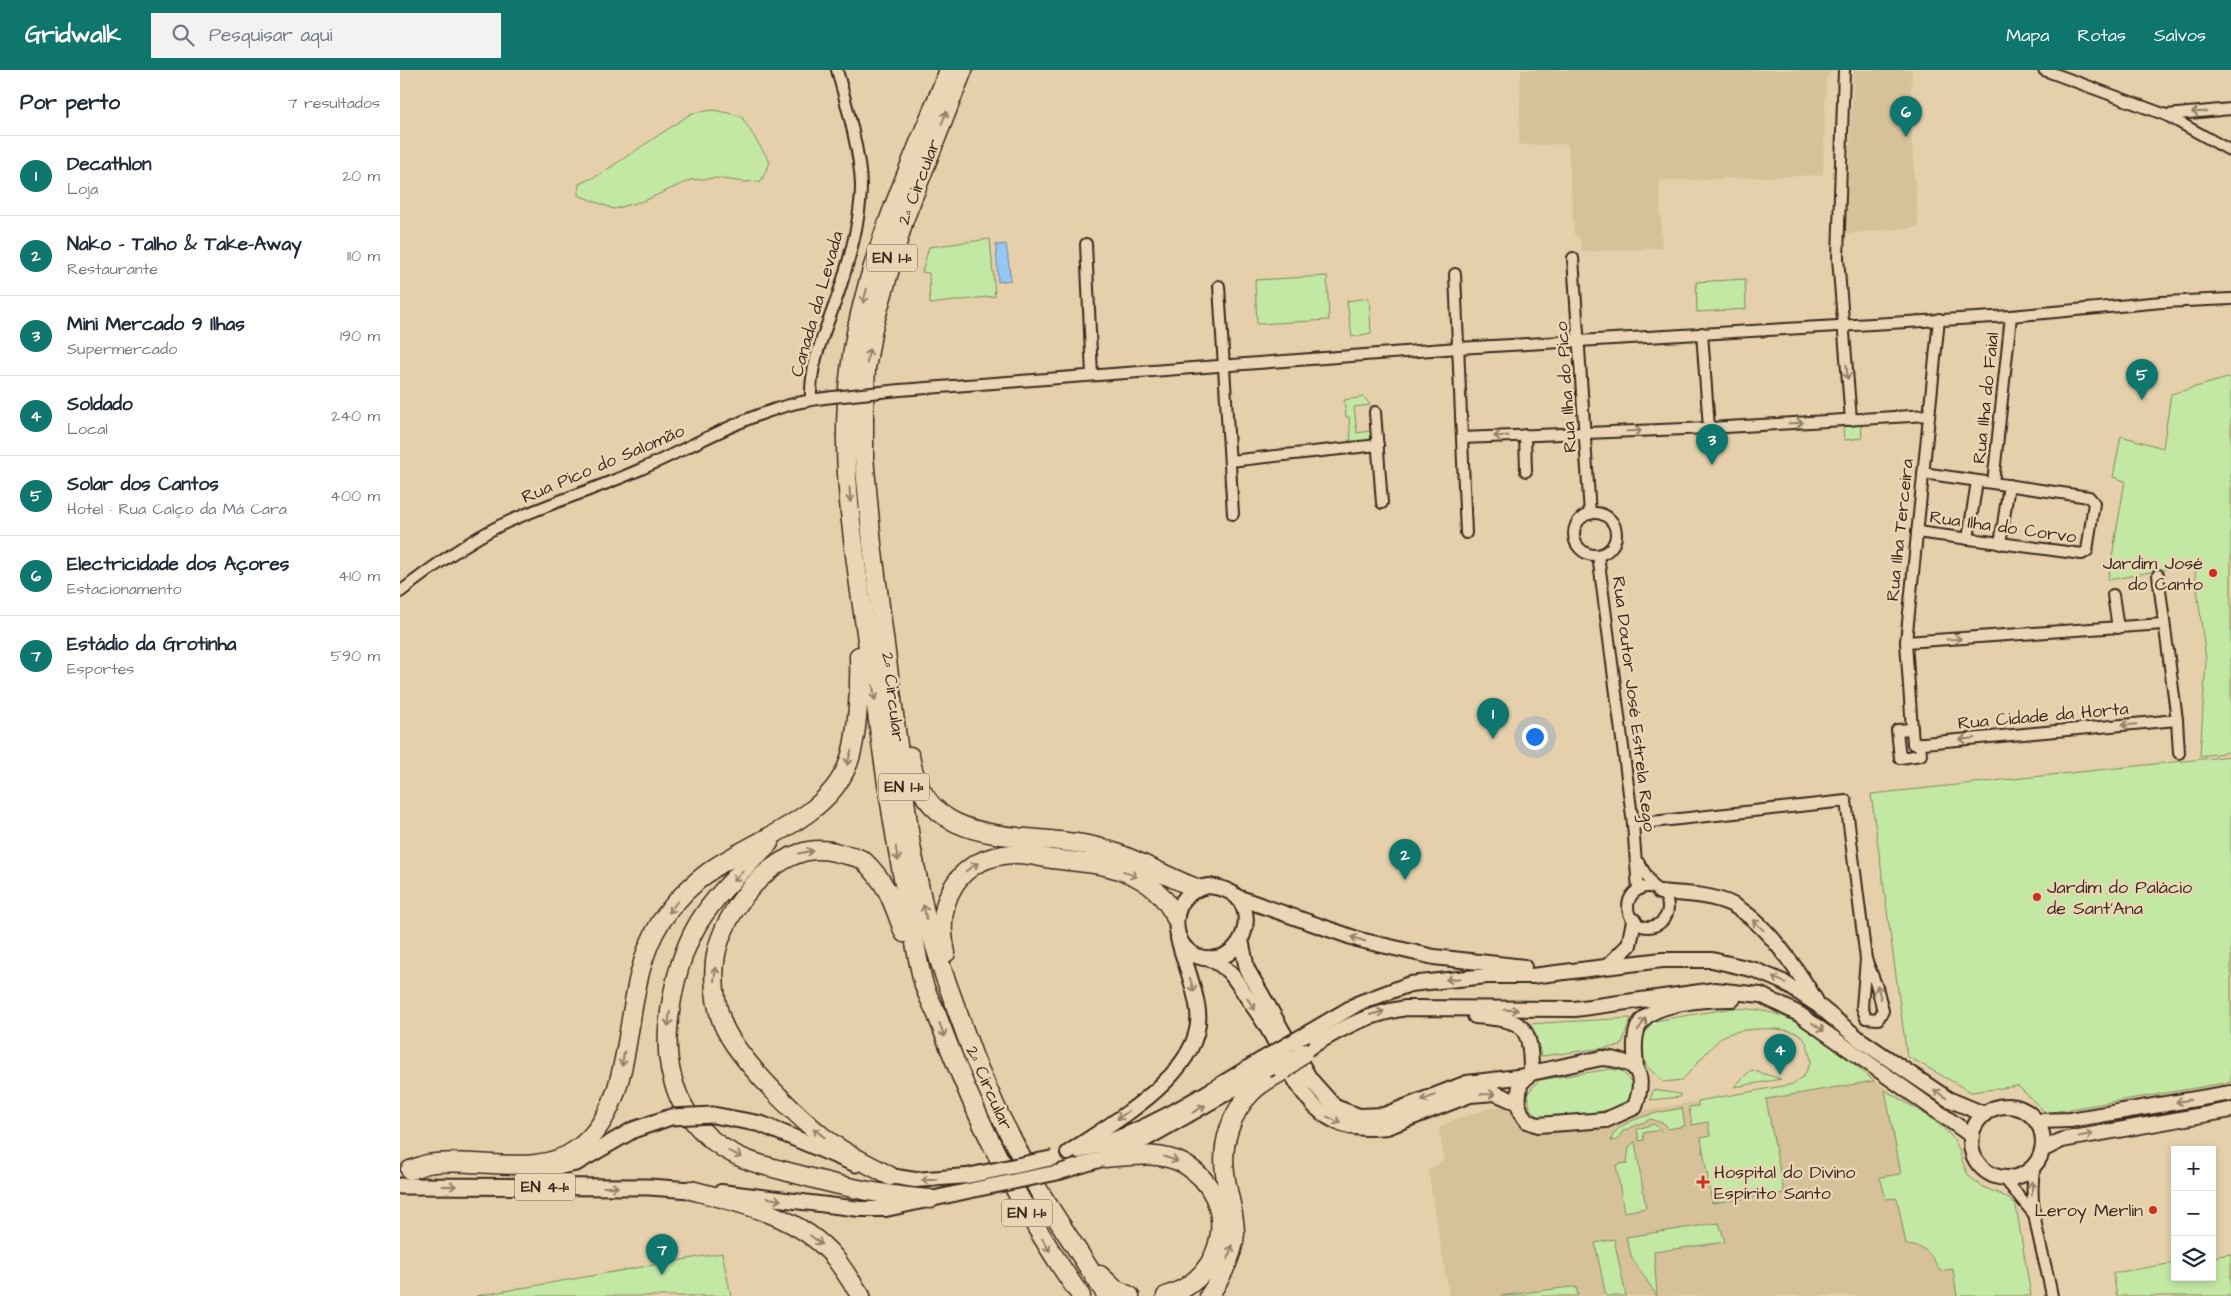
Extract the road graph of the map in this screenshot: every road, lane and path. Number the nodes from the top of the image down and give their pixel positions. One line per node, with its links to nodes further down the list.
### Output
1 (836, 70): 22 (street, Canada da Levada)
2 (949, 70): 45 (highway, 2ª Circular / EN 1-1ª, one-way to 45)
3 (963, 70): 47 (highway, 2ª Circular / EN 1-1ª, one-way to 3)
4 (1844, 70): 16 (street)
5 (2044, 70): 7 (street)
6 (2231, 110): 7 (street, one-way to 7)
7 (2166, 115): 8 (street)
8 (2231, 151)
9 (1086, 244): 21 (street)
10 (1572, 258): 18 (street, Rua Ilha do Pico)
11 (1455, 274): 19 (street)
12 (1219, 286): 20 (street)
13 (2231, 299): 14 (street, Rua Pico do Salomão)
14 (2011, 316): 15 (street, Rua Pico do Salomão); 35 (street, Rua Ilha do Faial)
15 (1939, 319): 16 (street, Rua Pico do Salomão); 24 (street, Rua Ilha Terceira)
16 (1843, 324): 17 (street, Rua Pico do Salomão); 25 (street, one-way to 25)
17 (1702, 333): 18 (street, Rua Pico do Salomão); 26 (street)
18 (1578, 342): 19 (street, Rua Pico do Salomão); 27 (street, Rua Ilha do Pico)
19 (1458, 348): 20 (street, Rua Pico do Salomão); 29 (street)
20 (1224, 365): 21 (street, Rua Pico do Salomão); 31 (street)
21 (1092, 375): 22 (street, Rua Pico do Salomão, bridge)
22 (810, 399): 48 (street, Rua Pico do Salomão)
23 (1375, 412): 30 (street)
24 (1928, 415): 25 (street); 33 (street, Rua Ilha Terceira)
25 (1851, 420): 26 (street, one-way to 25)
26 (1709, 428): 27 (street, one-way to 26)
27 (1585, 433): 28 (street); 39 (street, Rua Ilha do Pico)
28 (1525, 435): 29 (street, one-way to 29); 32 (street)
29 (1462, 438): 41 (street)
30 (1378, 445): 31 (street); 37 (street)
31 (1230, 461): 38 (street)
32 (1526, 472)
33 (1923, 473): 34 (street); 40 (street, Rua Ilha Terceira)
34 (1977, 481): 35 (street); 42 (street)
35 (1993, 483): 36 (street)
36 (2009, 485): 43 (street); 43 (street, Rua Ilha do Corvo)
37 (1382, 503)
38 (1233, 514)
39 (1590, 514): 44 (street); 44 (street)
40 (1917, 532): 42 (street, Rua Ilha do Corvo); 52 (street, Rua Ilha Terceira)
41 (1466, 533)
42 (1968, 539): 43 (street, Rua Ilha do Corvo)
43 (2000, 544)
44 (1598, 555): 57 (street, Rua Doutor José Estrela Rego)
45 (856, 558): 58 (highway, one-way to 58); 72 (highway, 2ª Circular / EN 1-1ª, one-way to 72)
46 (2158, 574): 50 (street)
47 (878, 578): 60 (highway); 76 (highway, 2ª Circular / EN 1-1ª, one-way to 47)
48 (400, 592)
49 (2113, 595): 51 (street)
50 (2163, 624): 51 (street); 53 (street)
51 (2118, 628): 52 (street, one-way to 51)
52 (1906, 642): 54 (street, Rua Ilha Terceira)
53 (2177, 720): 55 (street, Rua Cidade da Horta, one-way to 55); 56 (street)
54 (1912, 729): 55 (street, Rua Ilha Terceira); 55 (street)
55 (1916, 744)
56 (2179, 753)
57 (1633, 824): 59 (street, Rua Doutor José Estrela Rego); 69 (street)
58 (783, 828): 91 (highway, one-way to 91); 96 (highway, one-way to 96)
59 (1637, 857): 61 (street, Rua Doutor José Estrela Rego); 62 (street, Rua Doutor José Estrela Rego)
60 (1196, 888): 63 (main road); 64 (main road)
61 (1638, 890): 62 (street); 65 (street)
62 (1657, 890): 65 (street); 74 (main road, one-way to 62)
63 (1237, 897): 67 (main road); 71 (main road, one-way to 63)
64 (1175, 917): 66 (main road); 76 (highway, one-way to 64)
65 (1634, 921): 70 (main road)
66 (1178, 938): 68 (main road); 88 (main road, one-way to 88)
67 (1241, 940): 68 (main road); 80 (main road, one-way to 67)
68 (1208, 958): 82 (main road, one-way to 82)
69 (1866, 959): 69 (street, one-way to 69)
70 (1608, 965): 71 (main road, EN 4-1ª); 74 (main road, EN 4-1ª, one-way to 70)
71 (1571, 970): 77 (main road, EN 4-1ª, one-way to 77)
72 (924, 985): 92 (highway, one-way to 72); 100 (highway, 2ª Circular / EN 1-1ª, one-way to 100)
73 (1761, 995): 75 (main road, EN 4-1ª, one-way to 73); 79 (main road, one-way to 73); 86 (main road, EN 4-1ª, one-way to 86)
74 (1820, 1006): 84 (main road, EN 4-1ª, one-way to 74)
75 (1445, 1007): 77 (main road, EN 4-1ª, one-way to 75); 80 (main road)
76 (962, 1024): 98 (highway, 2ª Circular / EN 1-1ª)
77 (1305, 1046): 78 (highway, bridge); 78 (main road, EN 4-1ª, bridge)
78 (1270, 1067): 88 (main road, EN 4-1ª); 89 (main road, EN 4-1ª, one-way to 78); 104 (highway, one-way to 78)
79 (1636, 1067): 80 (main road); 82 (main road)
80 (1528, 1075): 82 (main road)
81 (2231, 1093): 85 (main road, one-way to 85)
82 (1518, 1103)
83 (2231, 1110): 87 (main road, one-way to 83)
84 (1984, 1114): 85 (main road); 86 (main road)
85 (2036, 1121): 87 (main road)
86 (1972, 1136): 93 (main road)
87 (2042, 1150): 90 (main road)
88 (1068, 1154): 92 (main road, EN 4-1ª, one-way to 92, bridge)
89 (1105, 1158): 96 (main road, EN 4-1ª, bridge); 103 (highway, one-way to 103)
90 (2035, 1164): 93 (main road); 97 (street, one-way to 90)
91 (405, 1170): 92 (main road, EN 4-1ª, bridge)
92 (890, 1176)
93 (2004, 1178): 97 (street)
94 (400, 1186): 95 (main road, EN 4-1ª, one-way to 95)
95 (691, 1190): 96 (main road, EN 4-1ª, one-way to 96); 99 (highway, one-way to 99)
96 (930, 1199)
97 (2033, 1213): 105 (street)
98 (1071, 1243): 101 (highway, 2ª Circular / EN 1-1ª); 102 (highway)
99 (861, 1296)
100 (1081, 1296)
101 (1107, 1296)
102 (1130, 1296)
103 (1166, 1296)
104 (1209, 1296)
105 (2052, 1296)

